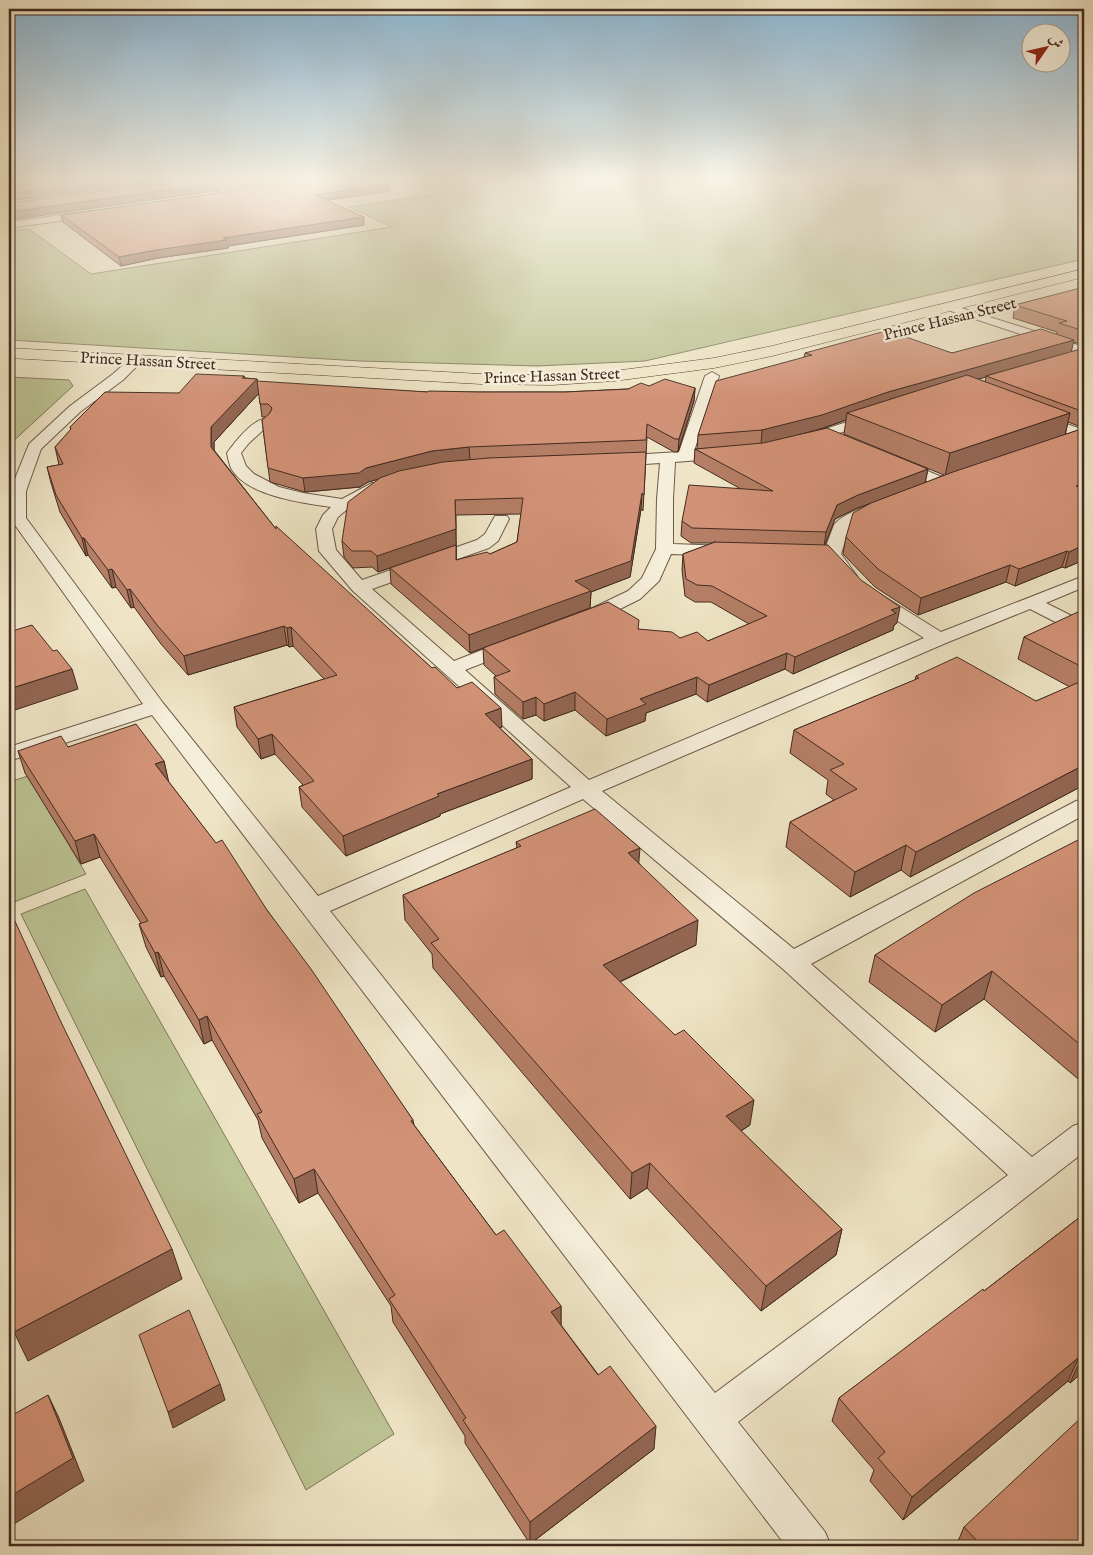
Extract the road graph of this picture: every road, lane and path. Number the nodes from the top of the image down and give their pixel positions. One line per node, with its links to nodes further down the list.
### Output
1 (1084, 273): 3 (main road, Prince Hassan Street)
2 (1084, 286): 4 (main road, Prince Hassan Street)
3 (949, 306): 4 (street); 10 (main road, Prince Hassan Street)
4 (973, 315): 5 (street); 11 (main road, Prince Hassan Street)
5 (1084, 351)
6 (9, 354): 10 (main road, Prince Hassan Street)
7 (1084, 355): 8 (street)
8 (1057, 363)
9 (9, 364): 10 (main road, Prince Hassan Street)
10 (131, 366): 11 (main road, Prince Hassan Street); 41 (street)
11 (712, 376): 19 (street)
12 (892, 411): 17 (street)
13 (1030, 414): 15 (street)
14 (265, 422): 27 (street)
15 (1084, 435): 16 (street)
16 (1067, 442)
17 (789, 444)
18 (742, 453): 19 (street)
19 (677, 458): 21 (street); 29 (street)
20 (890, 460): 24 (street)
21 (598, 462)
22 (962, 477): 24 (street)
23 (393, 481): 27 (street)
24 (944, 483): 25 (street)
25 (926, 490)
26 (898, 500): 32 (street)
27 (344, 504): 34 (street)
28 (501, 518): 34 (street)
29 (665, 549): 30 (street); 36 (street)
30 (744, 551)
31 (813, 554): 32 (street)
32 (832, 554): 39 (street)
33 (1084, 581): 35 (street)
34 (359, 587): 40 (street)
35 (1033, 603): 37 (street); 39 (street)
36 (567, 625)
37 (1084, 629)
38 (531, 638): 40 (street)
39 (938, 640): 43 (street)
40 (450, 669): 43 (street)
41 (156, 707): 42 (street); 45 (street)
42 (9, 754)
43 (586, 789): 45 (street); 46 (street)
44 (1084, 806): 46 (street)
45 (313, 908): 49 (street)
46 (792, 962): 48 (street)
47 (1084, 1135): 48 (street)
48 (1030, 1175): 49 (street)
49 (712, 1419): 50 (street)
50 (811, 1546)

